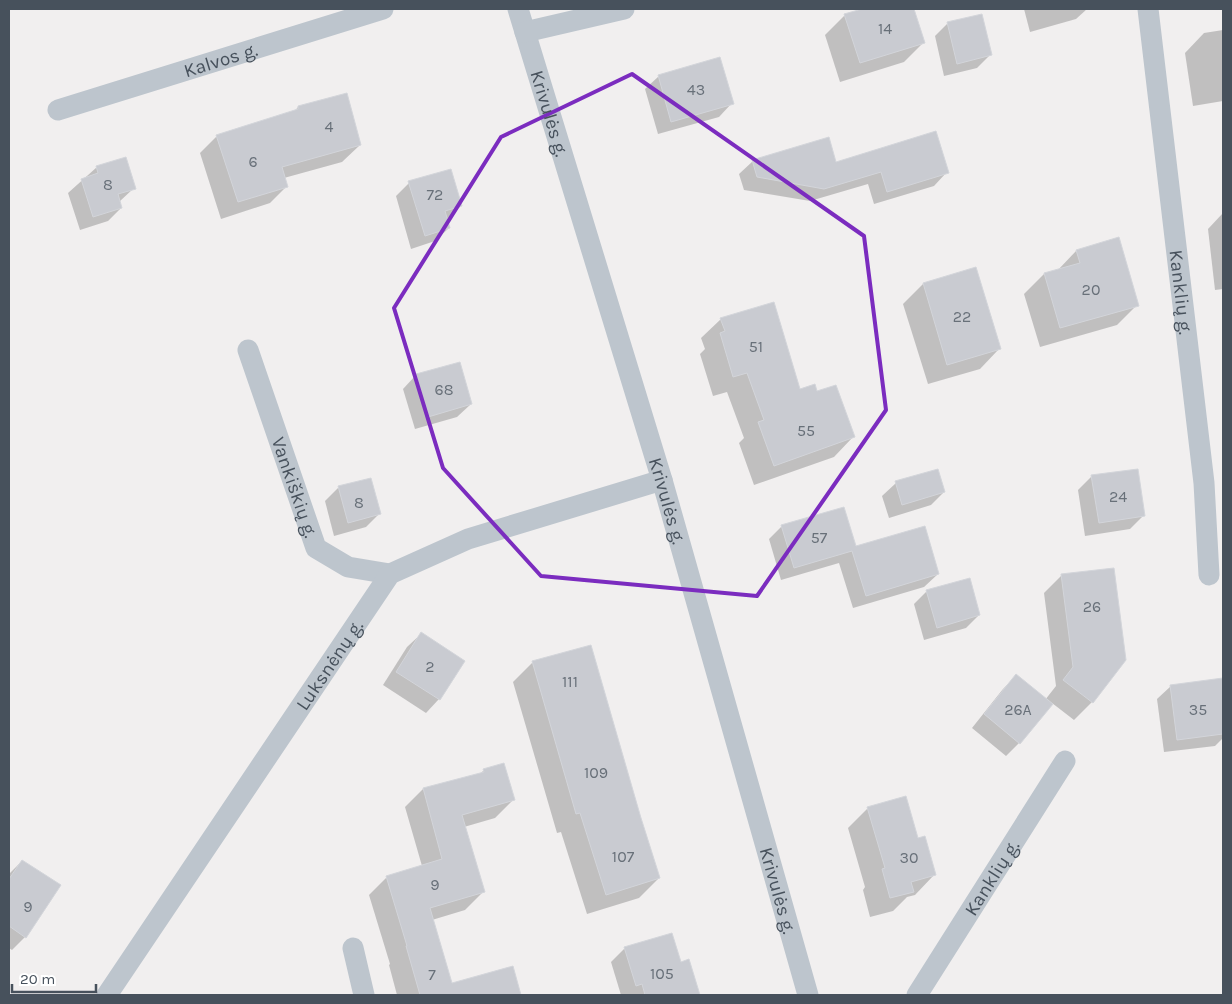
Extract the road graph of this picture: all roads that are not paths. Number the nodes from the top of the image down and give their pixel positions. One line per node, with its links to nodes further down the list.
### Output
1 (383, 9): 6 (street, Kalvos g.)
2 (518, 9): 5 (street, Krivulės g.)
3 (624, 9): 5 (street)
4 (1148, 9): 10 (street, Kanklių g.)
5 (525, 32): 8 (street, Krivulės g.)
6 (58, 110)
7 (248, 350): 9 (street, Vankiškių g.)
8 (662, 480): 9 (street); 15 (street, Krivulės g.)
9 (390, 574): 13 (street, Luksnėnų g.)
10 (1208, 575)
11 (1065, 761): 16 (street, Kanklių g.)
12 (353, 948): 14 (street)
13 (107, 995)
14 (364, 995)
15 (808, 995)
16 (917, 995)

